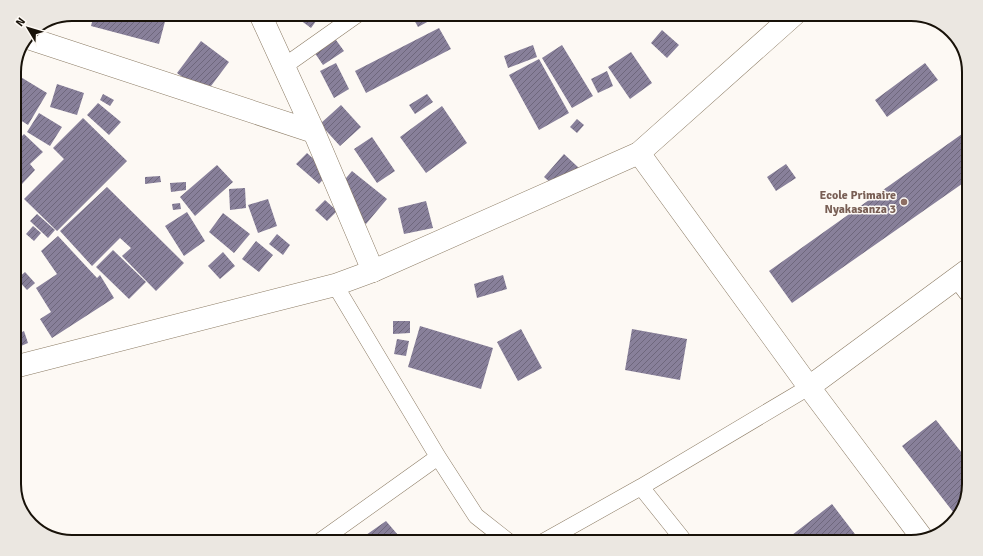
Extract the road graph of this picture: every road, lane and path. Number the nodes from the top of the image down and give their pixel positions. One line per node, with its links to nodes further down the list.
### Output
1 (263, 21): 5 (street)
2 (348, 21): 5 (lane)
3 (787, 21): 7 (street)
4 (48, 45): 6 (street)
5 (283, 66): 6 (street)
6 (314, 132): 8 (street)
7 (639, 153): 8 (street); 12 (street)
8 (373, 271): 10 (street)
9 (962, 283): 12 (street)
10 (335, 286): 11 (street); 13 (lane)
11 (21, 365)
12 (809, 387): 14 (lane); 15 (street)
13 (438, 457): 16 (lane); 17 (lane)
14 (641, 487): 18 (lane); 19 (lane)
15 (919, 534)
16 (328, 535)
17 (500, 535)
18 (555, 535)
19 (679, 535)

